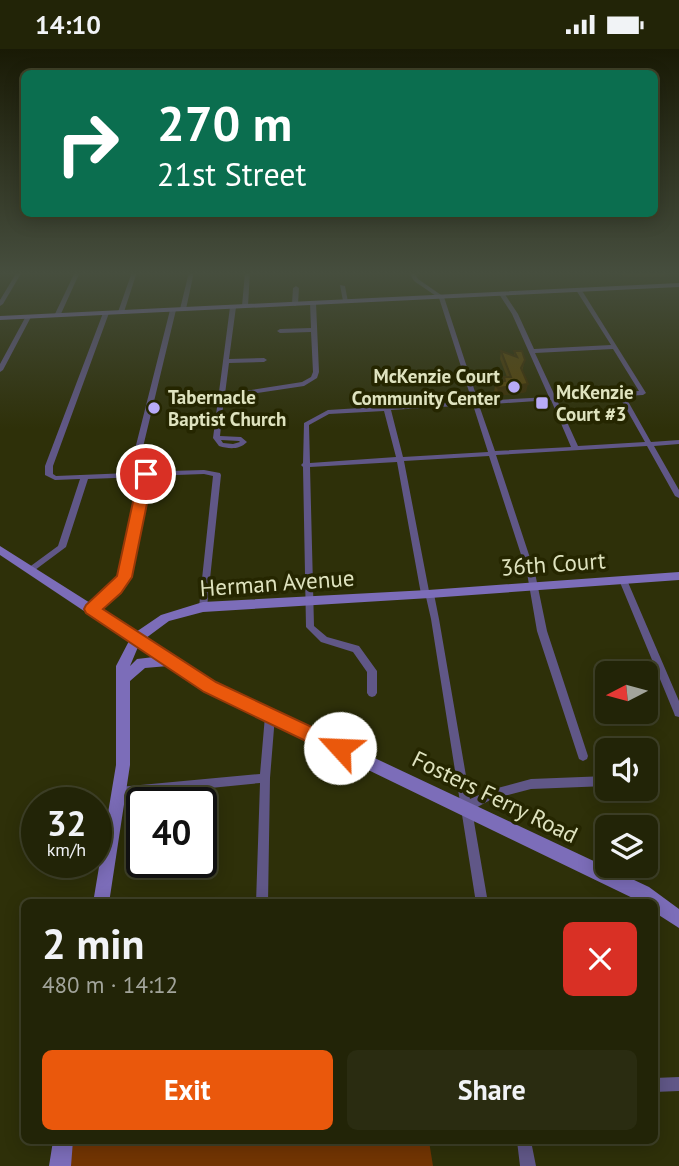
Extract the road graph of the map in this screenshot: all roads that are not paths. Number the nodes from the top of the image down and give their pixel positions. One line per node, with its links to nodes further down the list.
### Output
1 (24, 324): 15 (street)
2 (102, 324): 31 (street)
3 (170, 324): 29 (street)
4 (231, 324): 14 (street)
5 (314, 324): 9 (street)
6 (450, 324): 19 (street)
7 (520, 324): 12 (street)
8 (601, 324): 11 (street)
9 (314, 330): 10 (street); 17 (street)
10 (280, 331)
11 (615, 347): 12 (street); 16 (street)
12 (532, 351): 18 (street)
13 (264, 360): 14 (street)
14 (226, 361): 17 (street)
15 (0, 369)
16 (621, 395): 18 (street); 23 (street)
17 (221, 397): 21 (street)
18 (554, 398): 19 (street); 24 (street)
19 (475, 403): 20 (street); 25 (street)
20 (387, 408): 26 (street); 27 (street)
21 (216, 438)
22 (679, 442): 23 (street)
23 (649, 444): 24 (street); 32 (street)
24 (576, 449): 25 (street)
25 (491, 455): 26 (street); 37 (street)
26 (400, 460): 27 (street); 38 (street)
27 (305, 465): 39 (street)
28 (211, 472): 30 (street); 40 (street)
29 (133, 473): 30 (street); 31 (street)
30 (146, 474): 41 (street)
31 (85, 476): 34 (street)
32 (679, 496)
33 (0, 550): 34 (street, Fosters Ferry Road)
34 (31, 570): 41 (street, Fosters Ferry Road)
35 (679, 576): 36 (street, 36th Court)
36 (623, 580): 37 (street, 36th Court); 48 (street)
37 (531, 587): 38 (street, 36th Court); 50 (street)
38 (427, 594): 39 (street, Herman Avenue); 54 (street)
39 (308, 602): 40 (street, Herman Avenue); 47 (street)
40 (203, 607): 42 (street, Herman Avenue)
41 (92, 609): 43 (street, Fosters Ferry Road)
42 (152, 624): 43 (street); 44 (street, Herman Avenue)
43 (124, 632): 44 (street, Fosters Ferry Road)
44 (136, 640): 45 (street, Fosters Ferry Road); 46 (street)
45 (168, 661): 46 (street); 49 (street, Fosters Ferry Road)
46 (123, 679): 53 (street)
47 (372, 693)
48 (679, 713)
49 (270, 716): 51 (street); 54 (street, Fosters Ferry Road)
50 (583, 756)
51 (265, 778): 53 (street); 56 (street)
52 (595, 781): 54 (street)
53 (119, 792): 55 (street)
54 (466, 807): 57 (street); 58 (street, Fosters Ferry Road)
55 (102, 899)
56 (262, 899)
57 (481, 899)
58 (651, 899)
59 (658, 904): 60 (street, Fosters Ferry Road)
60 (679, 919)
61 (679, 1084): 62 (street)
62 (658, 1086)
63 (62, 1144): 65 (street)
64 (524, 1144): 66 (street)
65 (60, 1166)
66 (528, 1166)

